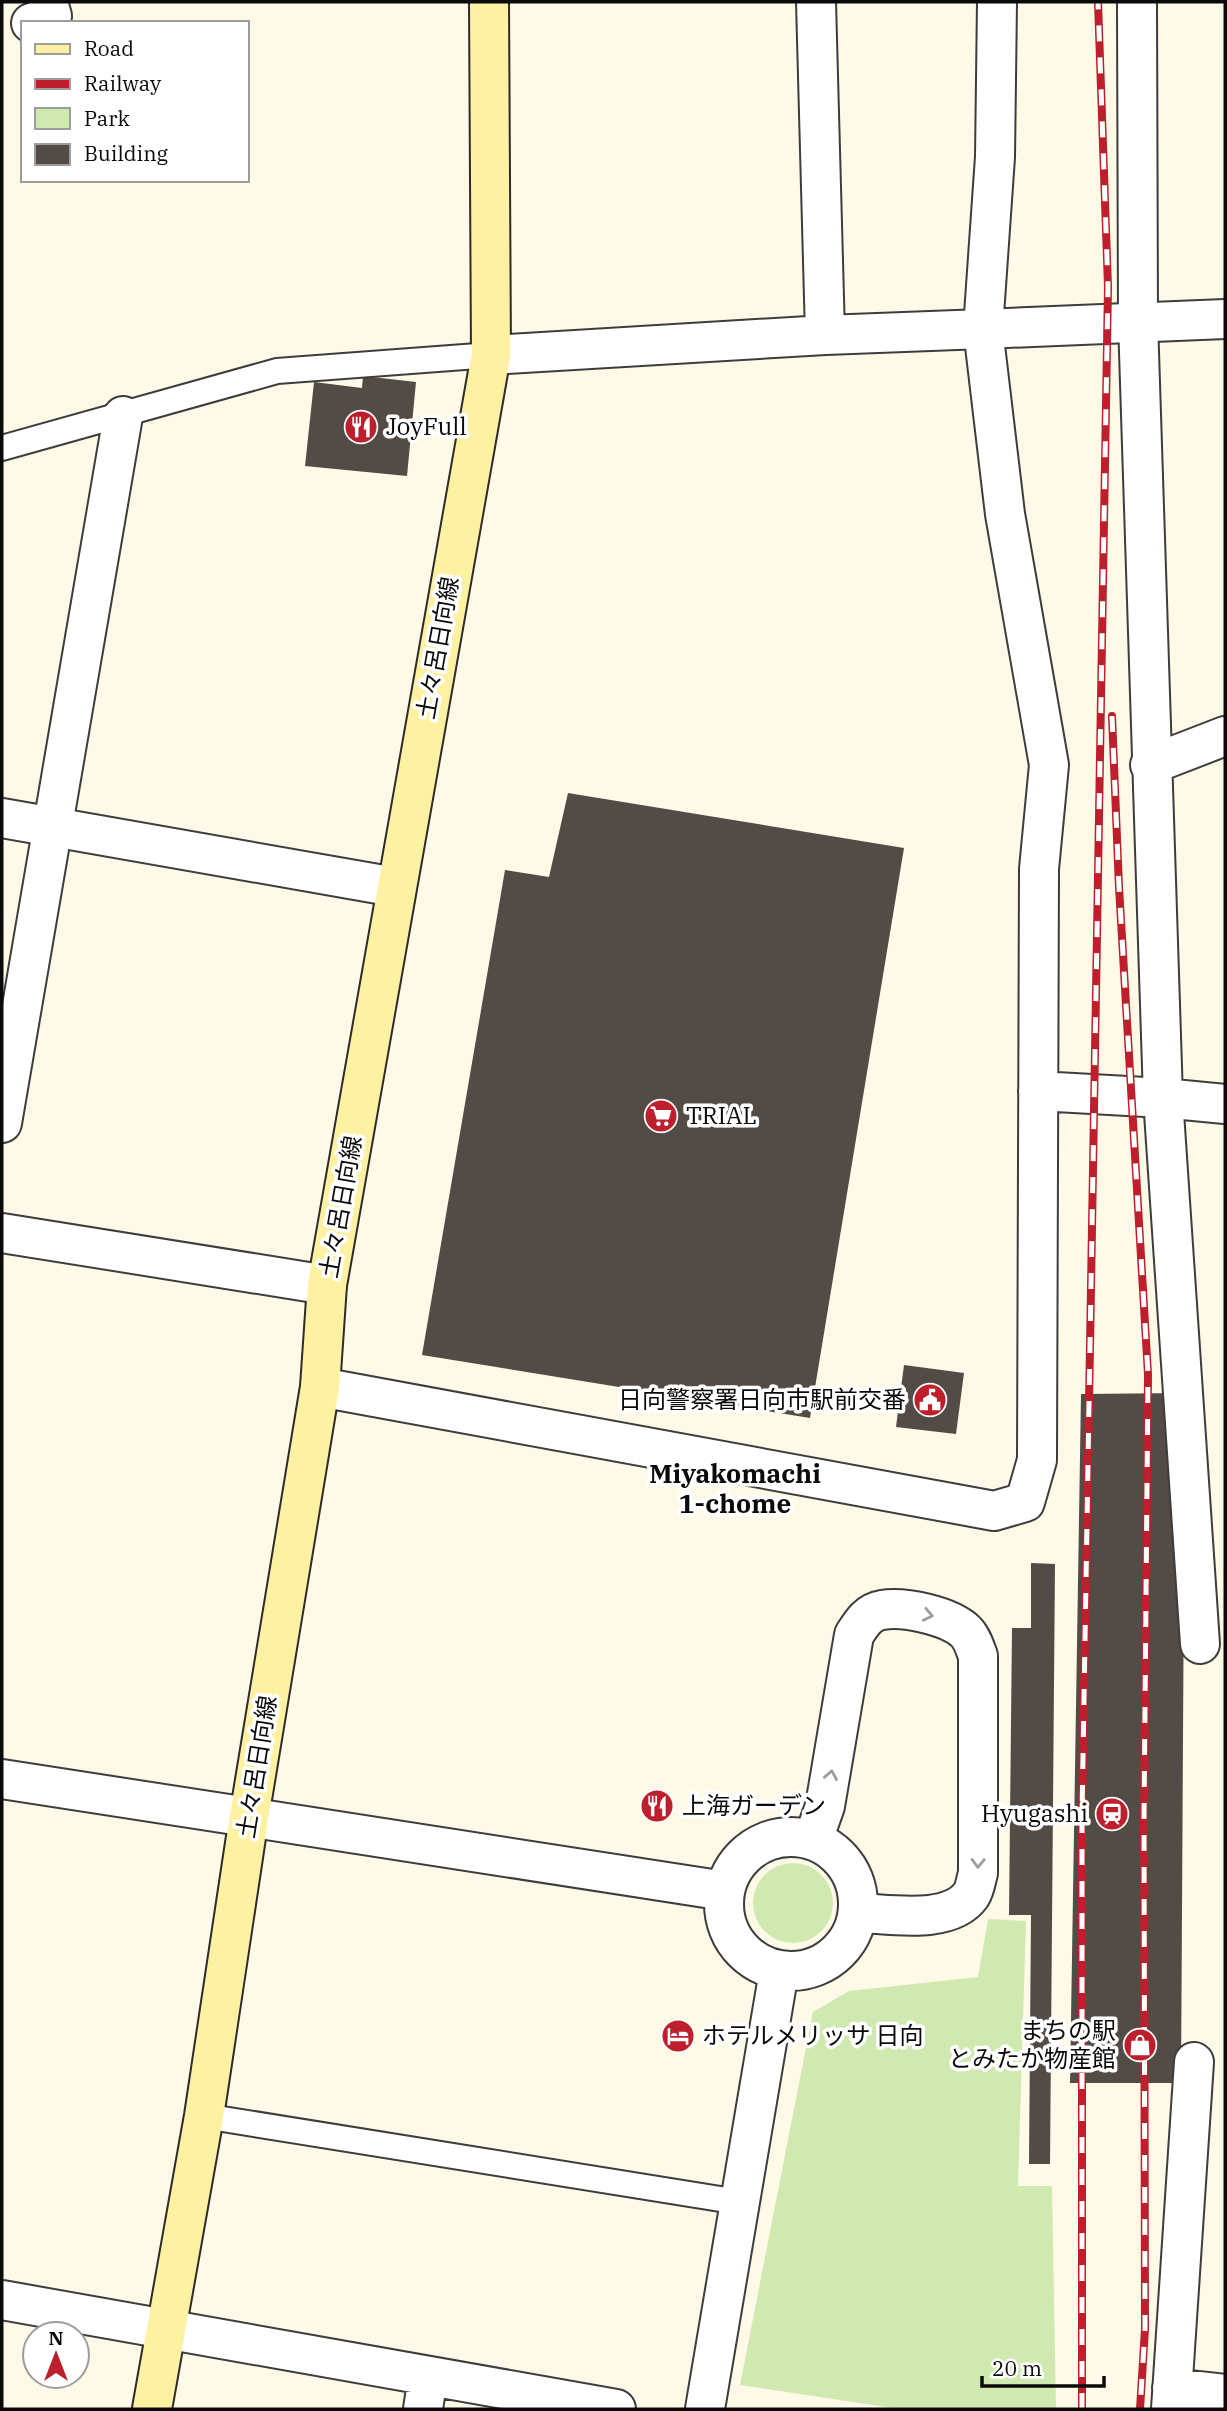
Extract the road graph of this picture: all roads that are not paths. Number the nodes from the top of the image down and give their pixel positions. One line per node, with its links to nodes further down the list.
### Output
1 (48, 2): 6 (street)
2 (489, 2): 13 (main road, 土々呂日向線)
3 (816, 2): 12 (street)
4 (997, 2): 11 (street)
5 (1137, 2): 10 (street)
6 (37, 21)
7 (21, 27): 8 (street)
8 (2, 33)
9 (1225, 319): 10 (street)
10 (1138, 321): 11 (street); 17 (street)
11 (983, 329): 12 (street); 21 (street)
12 (825, 334): 13 (street)
13 (491, 355): 14 (lane); 20 (main road, 土々呂日向線)
14 (123, 416): 15 (lane); 19 (street)
15 (2, 448)
16 (1225, 736): 17 (street)
17 (1150, 765): 22 (street)
18 (2, 818): 19 (street)
19 (52, 827): 20 (street); 24 (street)
20 (396, 887): 26 (main road, 土々呂日向線)
21 (1038, 1091): 22 (street); 27 (street)
22 (1163, 1098): 23 (street); 28 (street)
23 (1225, 1104)
24 (2, 1123)
25 (2, 1233): 26 (street)
26 (327, 1285): 27 (main road, 土々呂日向線)
27 (320, 1387): 30 (main road, 土々呂日向線)
28 (1200, 1644)
29 (2, 1779): 30 (street)
30 (249, 1817): 32 (street); 36 (main road, 土々呂日向線)
31 (813, 1840): 32 (street); 33 (street); 33 (street, one-way to 33)
32 (725, 1891): 34 (street)
33 (858, 1913): 34 (street)
34 (779, 1971): 37 (street)
35 (1194, 2062): 42 (street)
36 (204, 2116): 37 (lane); 39 (main road, 土々呂日向線)
37 (739, 2202): 45 (street)
38 (2, 2300): 39 (street)
39 (166, 2330): 40 (street); 43 (main road, 土々呂日向線)
40 (426, 2393): 44 (street)
41 (1225, 2394): 42 (street)
42 (1172, 2399)
43 (152, 2409)
44 (616, 2409)
45 (705, 2409)

